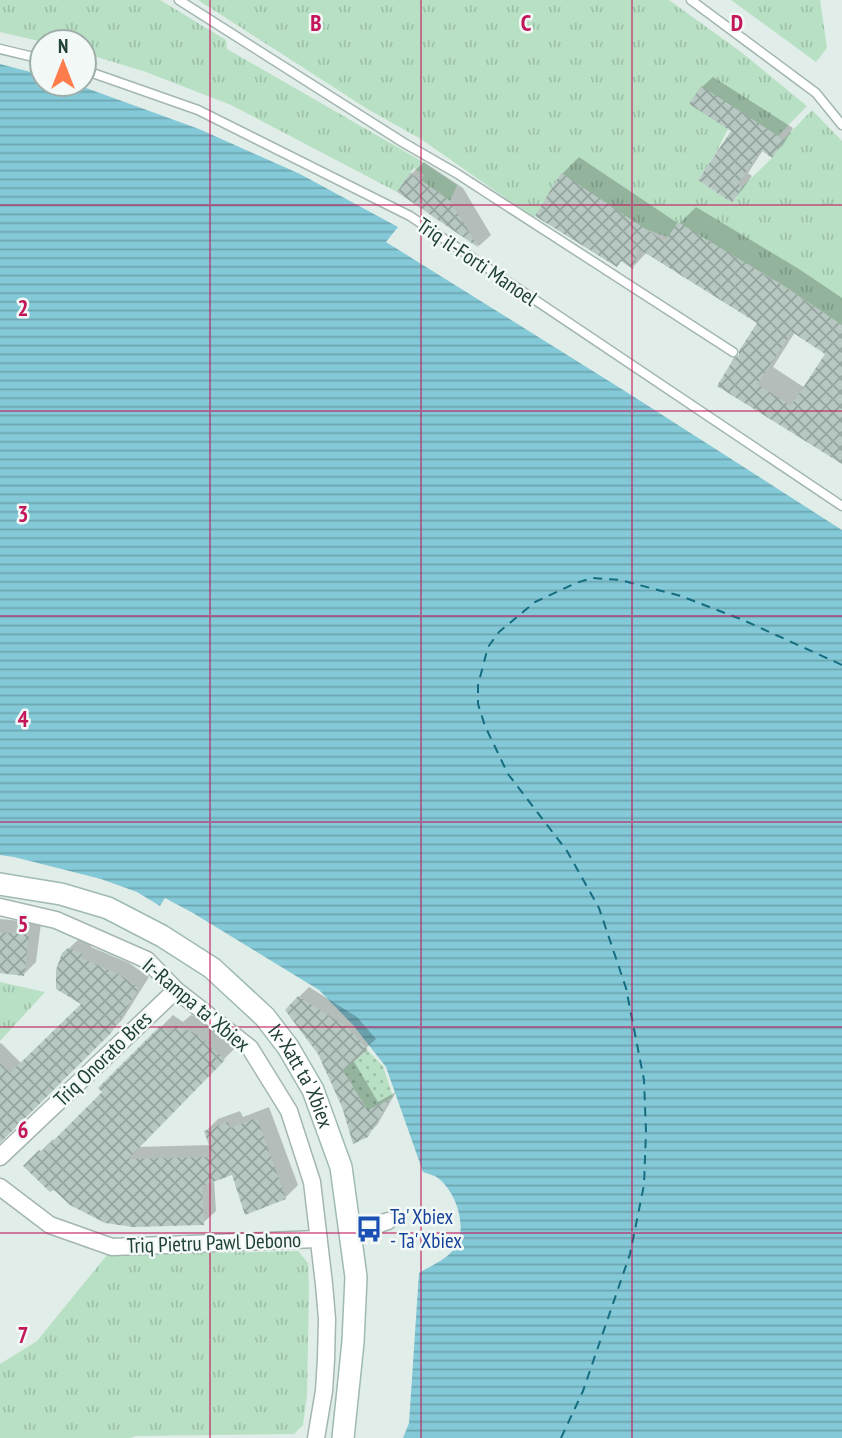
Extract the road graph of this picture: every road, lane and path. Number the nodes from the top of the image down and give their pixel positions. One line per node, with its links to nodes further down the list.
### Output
1 (179, 0): 7 (lane)
2 (691, 0): 6 (lane)
3 (0, 49): 4 (lane)
4 (28, 56)
5 (98, 75): 8 (lane, Triq il-Forti Manoel)
6 (842, 125)
7 (733, 352)
8 (842, 506)
9 (0, 884): 14 (main road, Ix-Xatt ta' Xbiex)
10 (0, 907): 11 (street, Ir-Rampa ta' Xbiex)
11 (176, 990): 12 (street, Triq Onorato Bres); 16 (street, Ir-Rampa ta' Xbiex)
12 (0, 1157)
13 (0, 1187): 16 (street, Triq Pietru Pawl Debono)
14 (348, 1221): 15 (street); 18 (main road, Ix-Xatt ta' Xbiex)
15 (388, 1221)
16 (318, 1238): 17 (street, Ir-Rampa ta' Xbiex)
17 (316, 1438)
18 (343, 1438)

